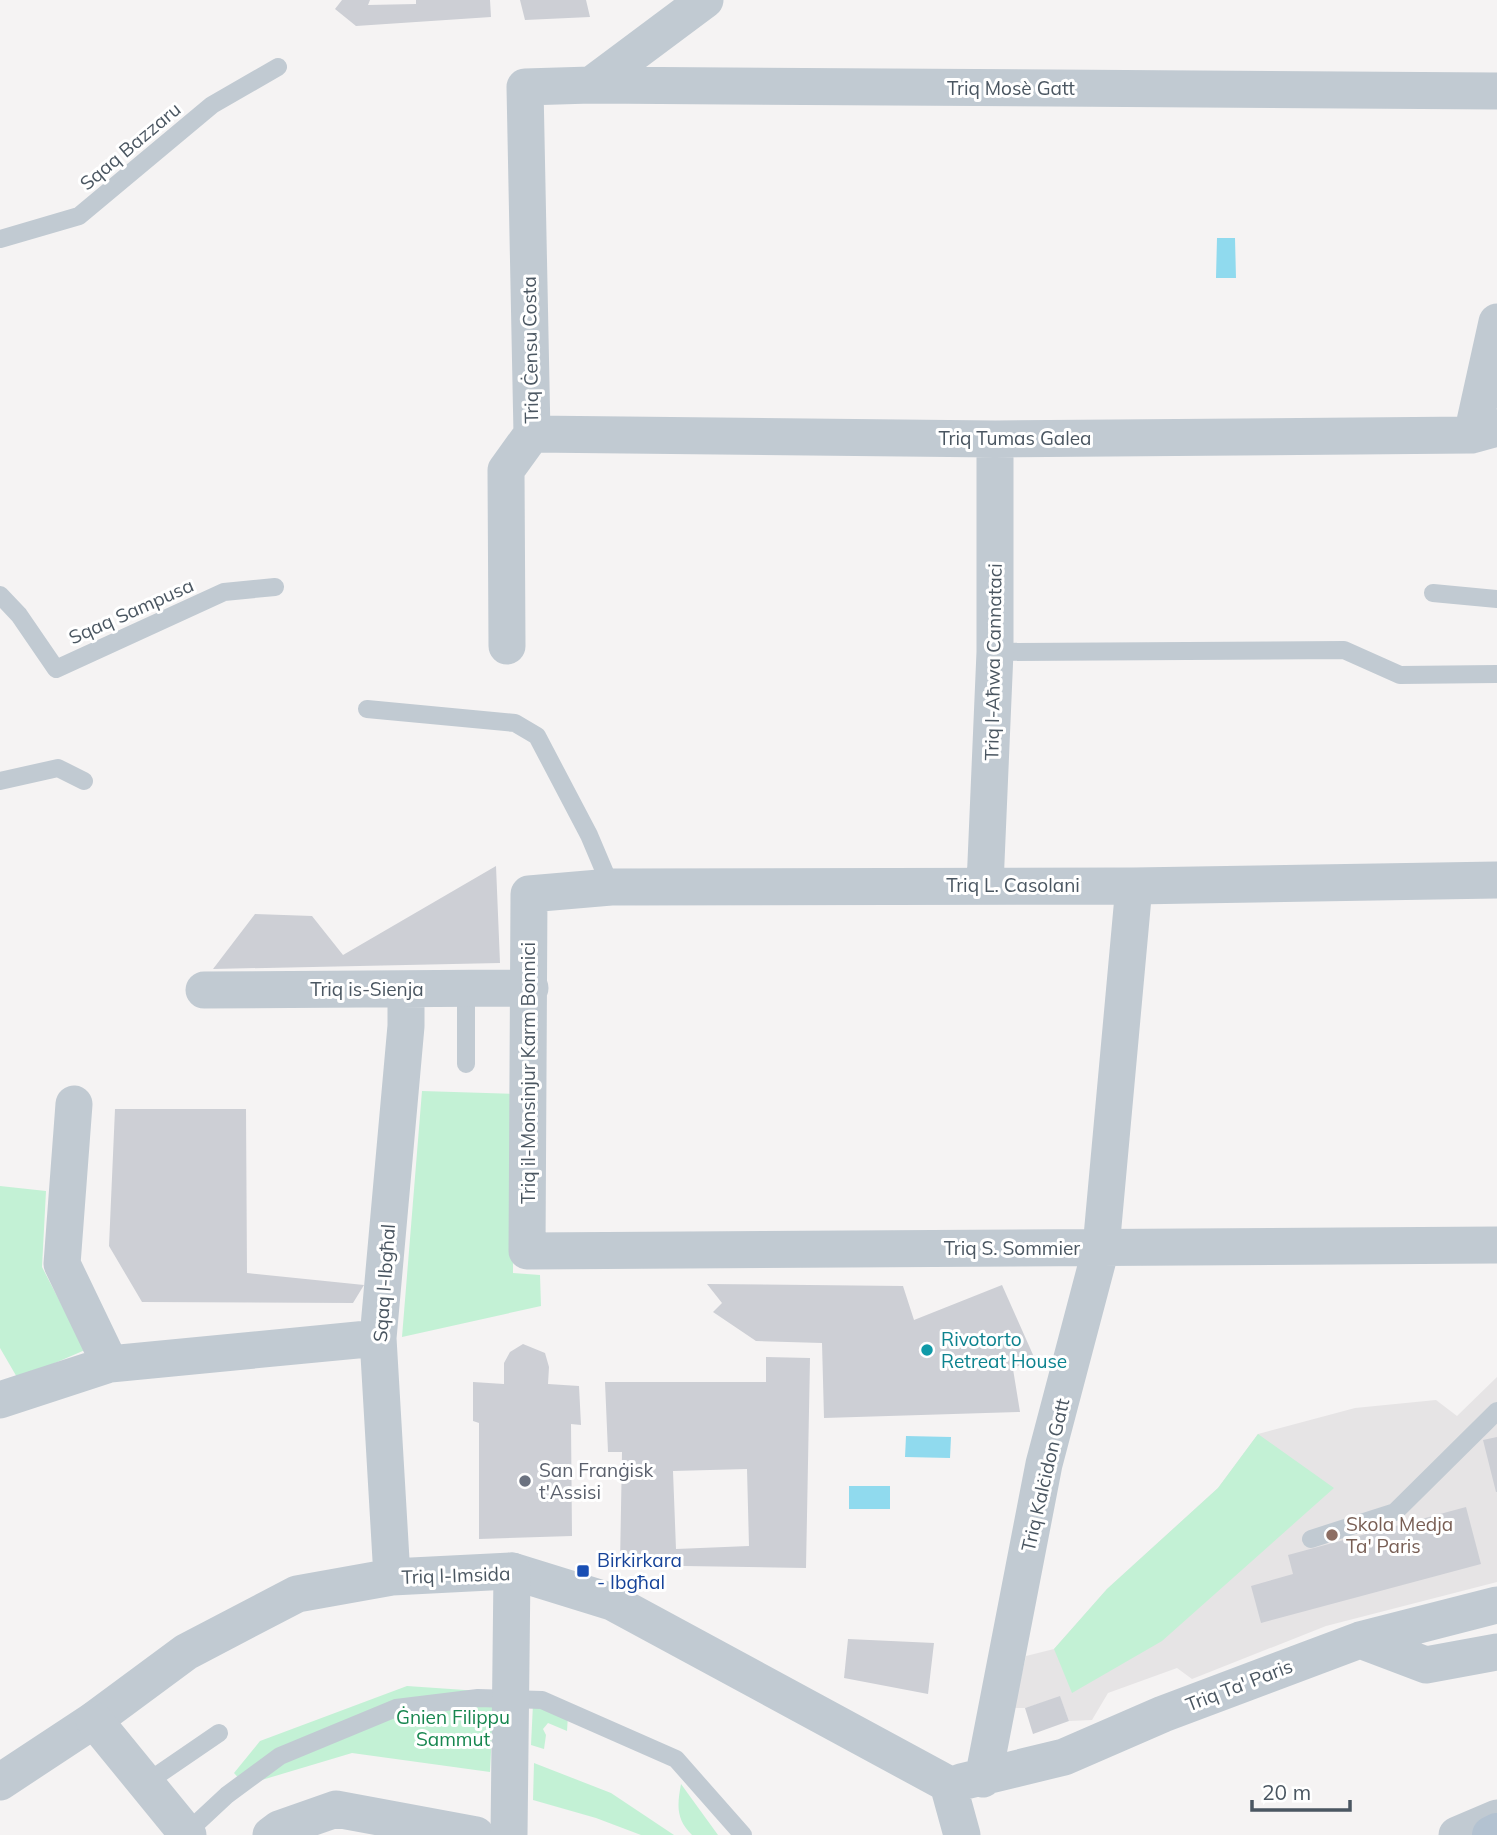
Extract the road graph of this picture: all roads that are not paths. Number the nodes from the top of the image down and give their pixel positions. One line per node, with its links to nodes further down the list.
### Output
1 (705, 0): 3 (street)
2 (278, 67): 6 (lane, Sqaq Bazzaru)
3 (591, 85): 4 (street, Triq Mosè Gatt); 5 (street, Triq Mosè Gatt)
4 (525, 87): 9 (street, Triq Ċensu Costa)
5 (1497, 91)
6 (0, 239)
7 (1497, 322): 8 (street)
8 (1484, 431): 10 (street, Triq Tumas Galea)
9 (532, 434): 10 (street, Triq Tumas Galea); 15 (street, Triq Ċensu Costa)
10 (995, 439): 16 (street, Triq l-Aħwa Cannataci)
11 (275, 587): 13 (lane, Sqaq Sampusa)
12 (1433, 593): 14 (lane)
13 (0, 595)
14 (1497, 599)
15 (506, 646)
16 (995, 652): 17 (lane); 22 (street, Triq l-Aħwa Cannataci)
17 (1497, 674)
18 (367, 709): 23 (lane)
19 (0, 781): 20 (lane)
20 (84, 781)
21 (1497, 880): 24 (street, Triq L. Casolani)
22 (985, 885): 23 (street, Triq L. Casolani); 24 (street, Triq L. Casolani)
23 (611, 887): 25 (street, Triq L. Casolani)
24 (1134, 887): 33 (street, Triq Kalċidon Gatt)
25 (529, 894): 27 (street, Triq il-Monsinjur Karm Bonnici)
26 (466, 987): 27 (street, Triq is-Sienja); 29 (street, Triq is-Sienja); 30 (lane)
27 (530, 988): 34 (street, Triq il-Monsinjur Karm Bonnici)
28 (204, 990): 29 (street, Triq is-Sienja)
29 (405, 990): 35 (street, Sqaq l-Ibgħal)
30 (466, 1063)
31 (74, 1104): 36 (street)
32 (1497, 1245): 33 (street, Triq S. Sommier)
33 (1101, 1248): 34 (street, Triq S. Sommier); 47 (street, Triq Kalċidon Gatt)
34 (527, 1251)
35 (379, 1338): 36 (street); 41 (street, Sqaq l-Ibgħal)
36 (110, 1364): 37 (street)
37 (0, 1400)
38 (1497, 1411): 39 (lane)
39 (1311, 1539)
40 (512, 1571): 41 (street, Triq l-Imsida); 47 (street, Triq l-Imsida); 55 (street, bridge)
41 (393, 1577): 45 (street, Triq l-Imsida)
42 (1497, 1605): 43 (street, Triq Ta' Paris)
43 (1360, 1640): 44 (street); 47 (street, Triq Ta' Paris)
44 (1497, 1651)
45 (94, 1720): 48 (street, Triq l-Imsida); 49 (street, bridge)
46 (219, 1733): 49 (lane)
47 (966, 1781): 57 (street)
48 (0, 1782)
49 (146, 1783): 52 (street, bridge)
50 (1497, 1818): 58 (street)
51 (1497, 1832): 59 (main road)
52 (186, 1835): 56 (lane)
53 (271, 1835): 54 (street)
54 (476, 1835)
55 (509, 1835)
56 (743, 1835)
57 (962, 1835)
58 (1457, 1835)
59 (1491, 1835)

